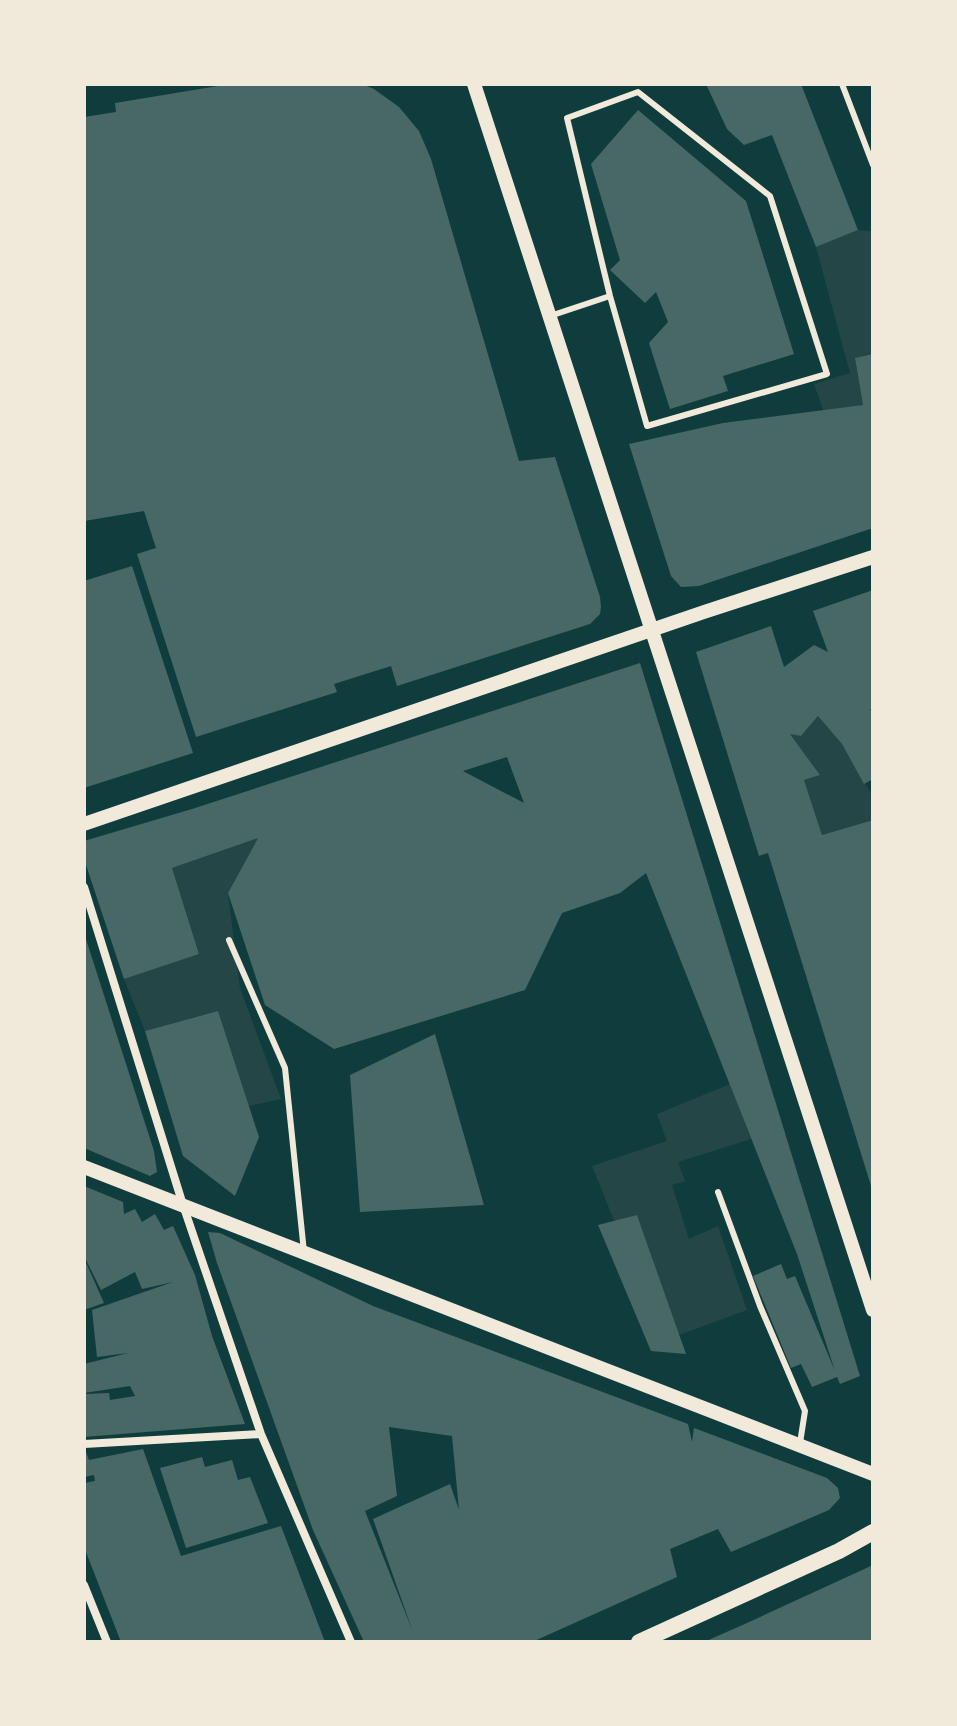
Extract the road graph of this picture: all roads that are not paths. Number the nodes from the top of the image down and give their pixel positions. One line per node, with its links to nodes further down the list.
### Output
1 (474, 84): 5 (street)
2 (842, 84): 3 (lane)
3 (873, 165)
4 (610, 296): 4 (lane); 5 (lane)
5 (550, 316): 7 (street)
6 (873, 557): 7 (street)
7 (650, 630): 8 (street); 15 (street)
8 (84, 824)
9 (84, 887): 13 (street)
10 (229, 940): 14 (lane)
11 (84, 1167): 13 (street)
12 (718, 1192): 18 (lane)
13 (183, 1205): 14 (street); 16 (street)
14 (304, 1252): 18 (street)
15 (873, 1310)
16 (261, 1434): 17 (street); 23 (street)
17 (84, 1444)
18 (800, 1445): 19 (street)
19 (873, 1474)
20 (873, 1532): 24 (main road)
21 (84, 1585): 22 (street)
22 (107, 1642)
23 (351, 1642)
24 (639, 1642)

